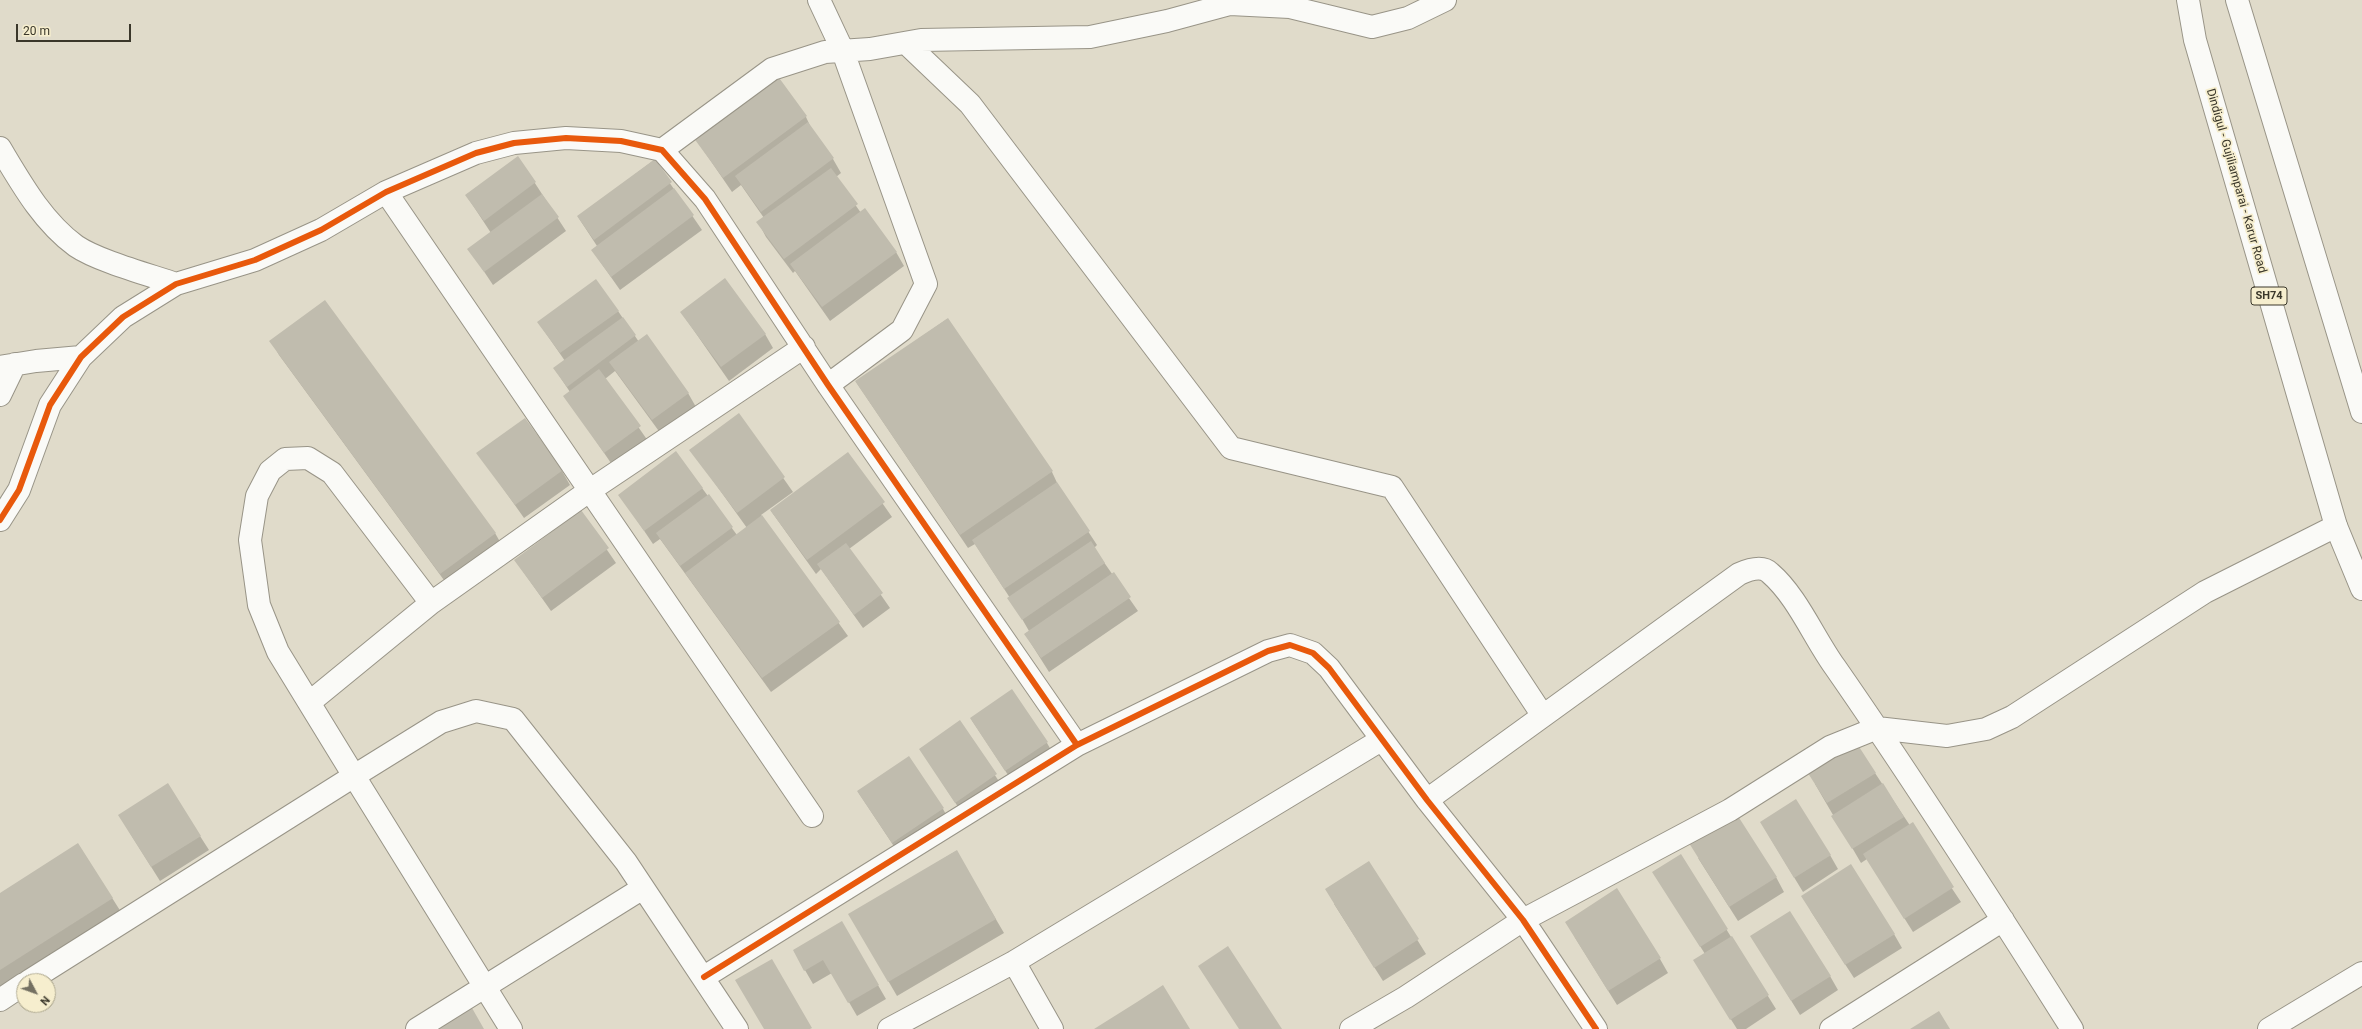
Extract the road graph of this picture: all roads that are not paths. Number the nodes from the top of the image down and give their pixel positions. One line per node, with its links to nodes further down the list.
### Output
1 (818, 0): 6 (street)
2 (1445, 0): 5 (street)
3 (2188, 0): 19 (street, Dindigul - Gujiliamparai - Karur Road / SH74)
4 (2237, 0): 16 (street)
5 (906, 43): 6 (street); 23 (street)
6 (842, 49): 8 (street); 14 (street)
7 (0, 148): 10 (street)
8 (662, 150): 9 (street); 11 (street)
9 (386, 192): 10 (street); 17 (street)
10 (176, 284): 12 (street)
11 (804, 347): 14 (street); 17 (street)
12 (81, 357): 13 (street); 18 (street)
13 (8, 365): 15 (street)
14 (828, 385): 26 (street)
15 (0, 395)
16 (2362, 412)
17 (589, 491): 21 (street); 29 (street)
18 (0, 520)
19 (2336, 526): 20 (street, Dindigul - Gujiliamparai - Karur Road / SH74); 24 (street)
20 (2362, 589)
21 (431, 603): 22 (street); 22 (street)
22 (310, 702): 27 (street)
23 (1543, 716): 24 (street); 28 (street)
24 (1877, 728): 31 (street); 32 (street)
25 (1381, 740): 26 (street); 28 (street); 33 (street)
26 (1077, 745): 36 (street)
27 (354, 776): 30 (street); 34 (street); 37 (street)
28 (1427, 800): 31 (street)
29 (812, 816)
30 (643, 888): 36 (street); 37 (street)
31 (1522, 920): 45 (street); 46 (street)
32 (2003, 920): 47 (street); 48 (street)
33 (1014, 962): 43 (street); 44 (street)
34 (42, 973)
35 (2362, 973): 49 (street)
36 (704, 977): 42 (street)
37 (486, 986): 40 (street); 41 (street)
38 (16, 989): 39 (street)
39 (0, 1000)
40 (417, 1029)
41 (511, 1029)
42 (737, 1029)
43 (889, 1029)
44 (1052, 1029)
45 (1350, 1029)
46 (1596, 1029)
47 (1831, 1029)
48 (2072, 1029)
49 (2269, 1029)

